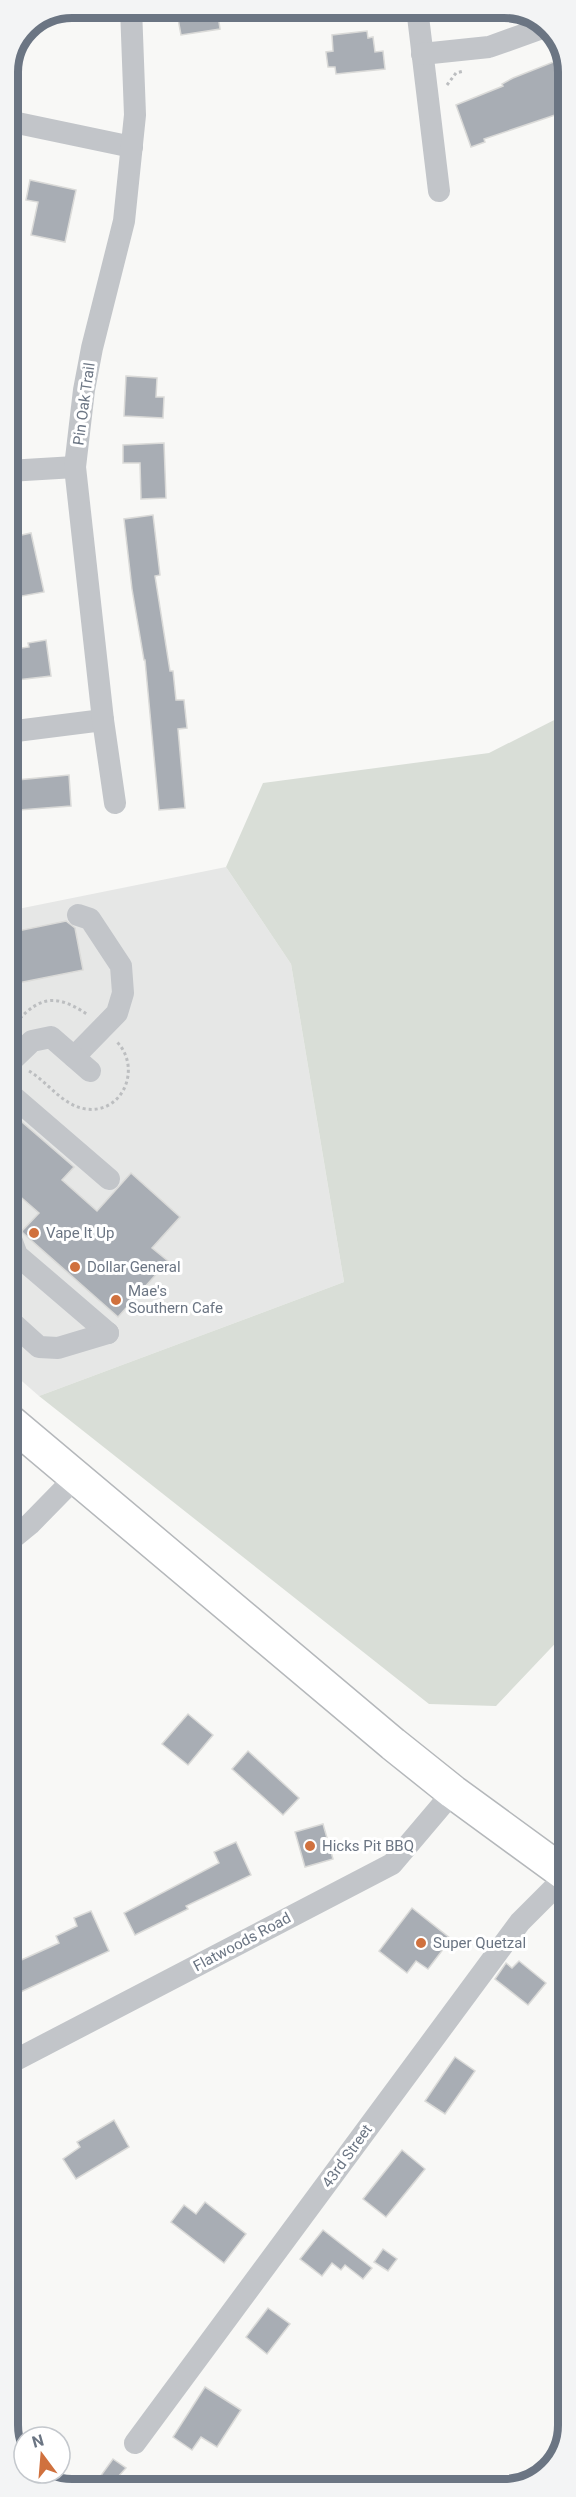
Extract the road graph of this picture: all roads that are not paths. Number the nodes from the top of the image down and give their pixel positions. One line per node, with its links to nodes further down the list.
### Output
1 (132, 18): 6 (street, Pin Oak Trail)
2 (418, 18): 4 (street)
3 (538, 30): 4 (street)
4 (422, 54): 7 (street)
5 (18, 123): 6 (street)
6 (132, 147): 8 (street, Pin Oak Trail)
7 (439, 191)
8 (75, 467): 9 (street); 10 (street, Pin Oak Trail)
9 (18, 470)
10 (103, 720): 11 (street); 12 (street, Pin Oak Trail)
11 (18, 731)
12 (115, 803)
13 (78, 915): 14 (street)
14 (18, 1054)
15 (18, 1108): 16 (street)
16 (109, 1179)
17 (18, 1265): 18 (street)
18 (18, 1333)
19 (18, 1428): 20 (highway)
20 (76, 1477): 21 (street); 22 (highway)
21 (18, 1534)
22 (453, 1792): 23 (highway); 25 (street, Flatwoods Road)
23 (558, 1868)
24 (558, 1885): 26 (street, 43rd Street)
25 (18, 2059)
26 (135, 2443)

